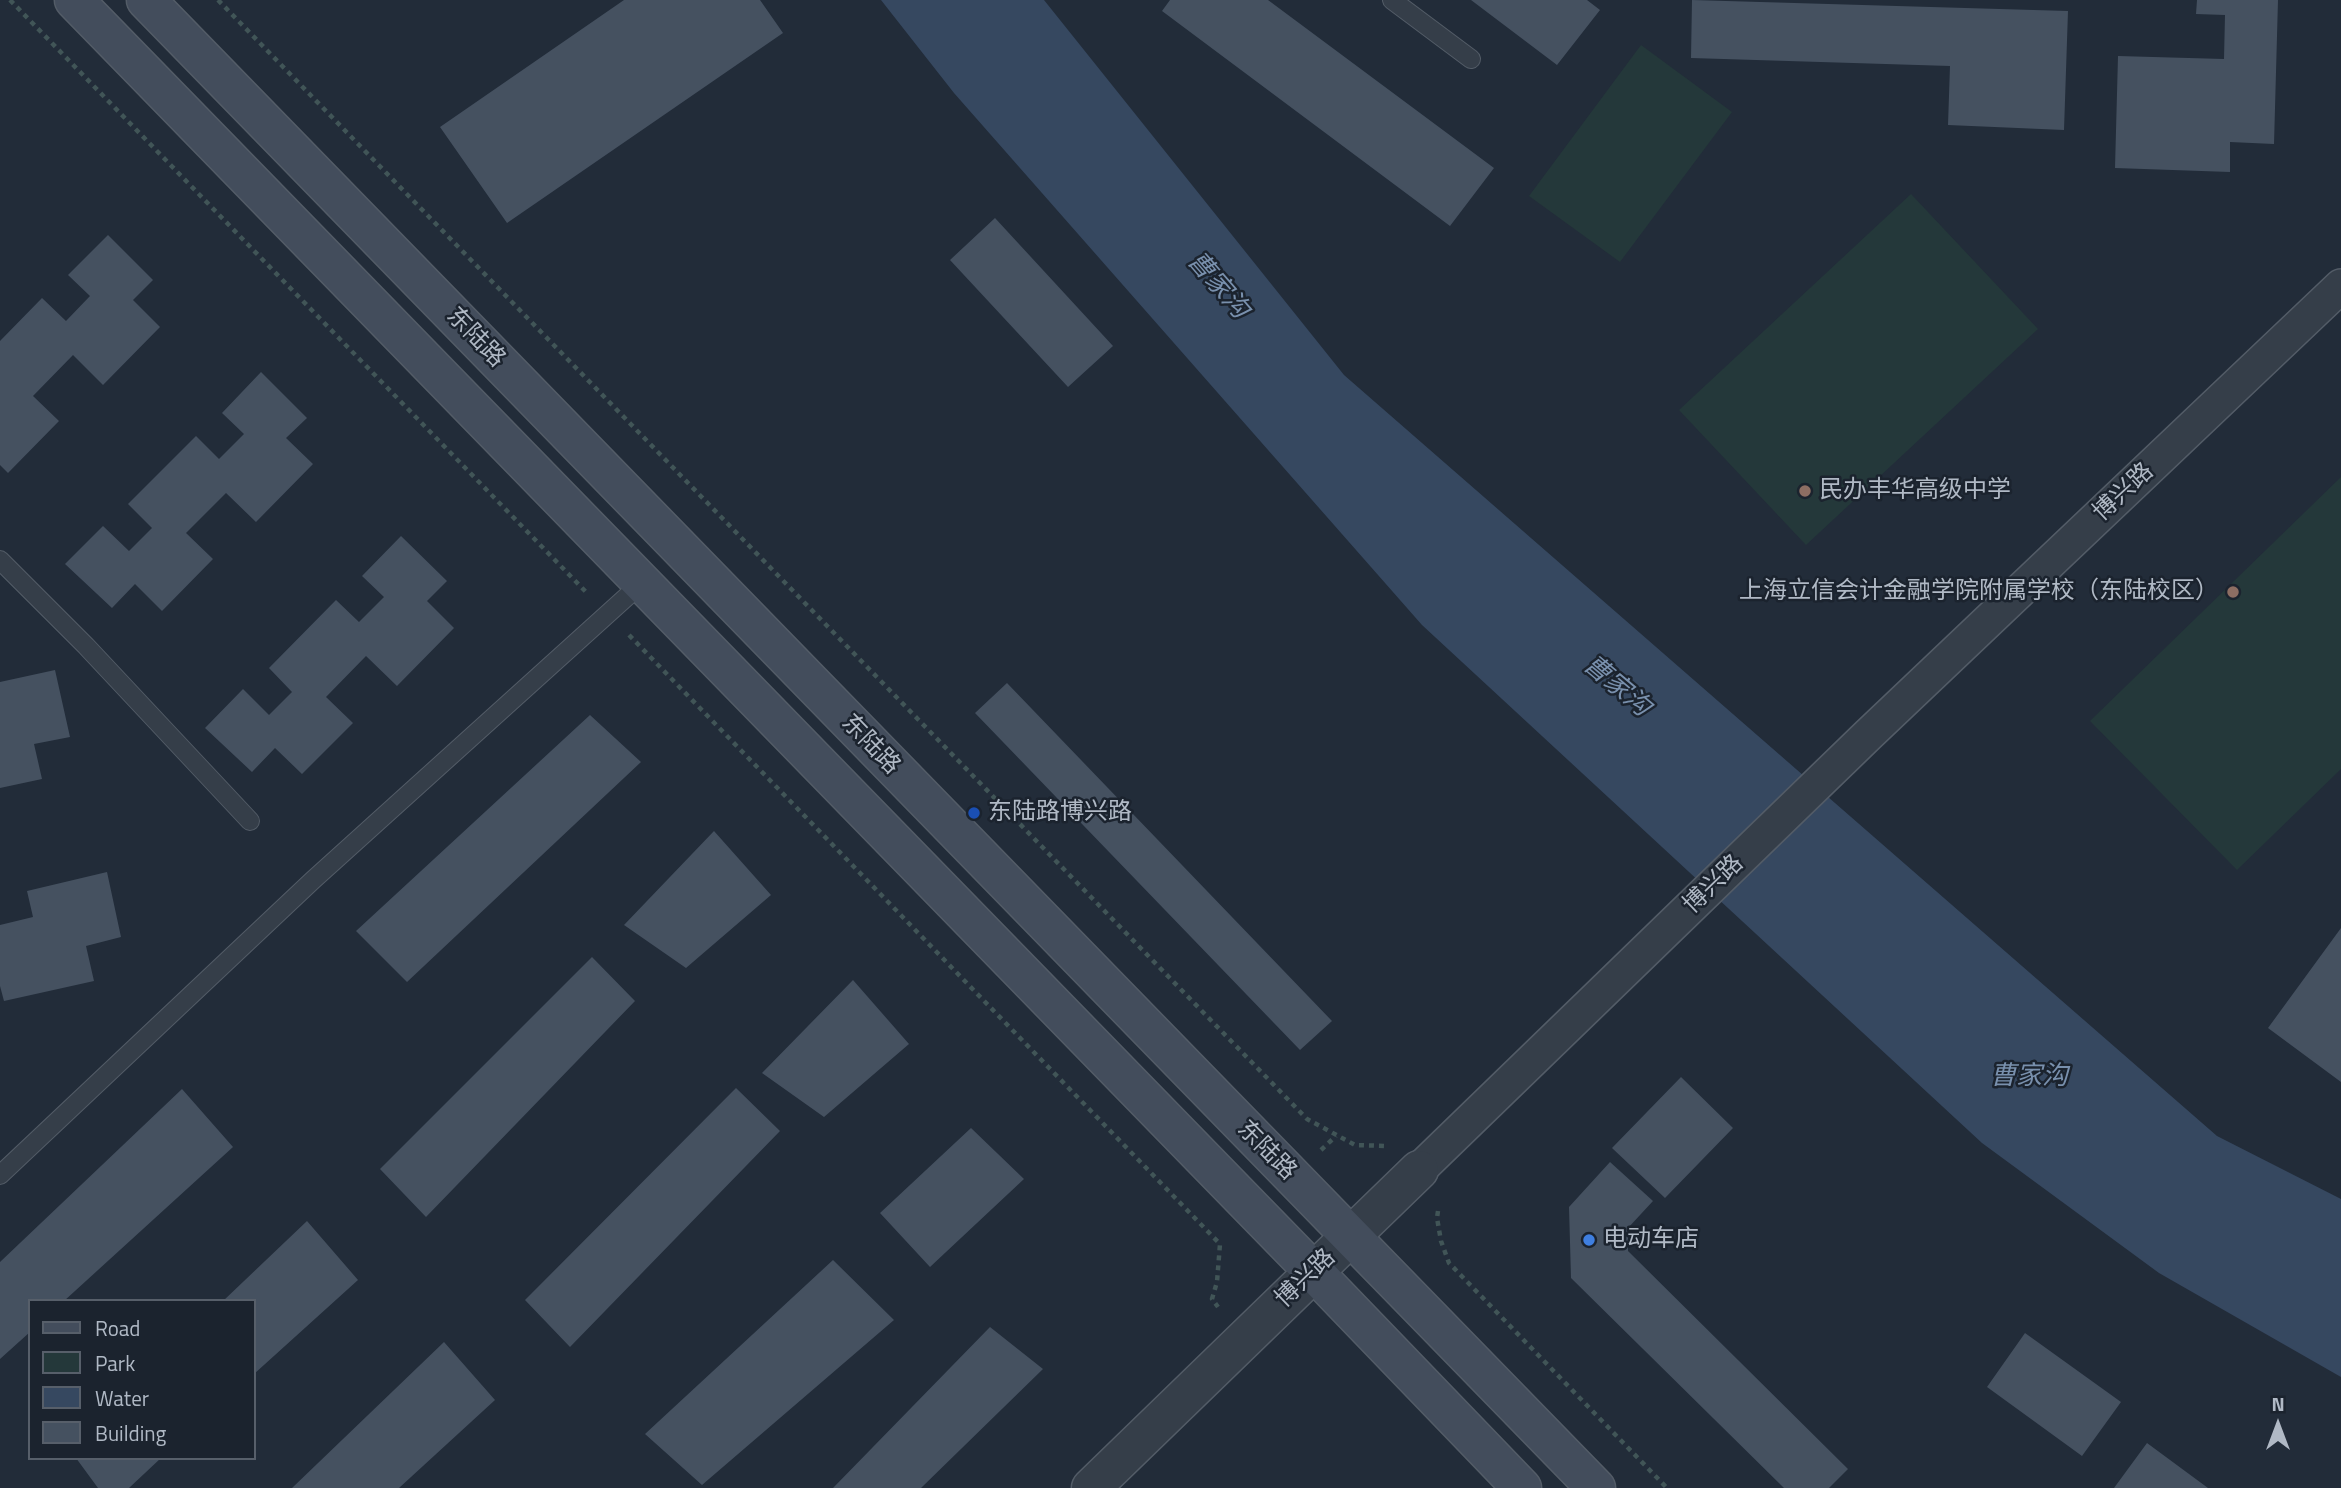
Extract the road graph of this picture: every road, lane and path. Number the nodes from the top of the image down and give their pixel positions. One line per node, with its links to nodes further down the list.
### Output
1 (74, 0): 8 (main road, 东陆路)
2 (146, 0): 13 (main road, 东陆路)
3 (218, 0): 10 (path)
4 (1392, 0): 5 (lane)
5 (1471, 59)
6 (2341, 286): 11 (street, 博兴路)
7 (0, 560): 9 (lane)
8 (643, 582): 12 (lane); 14 (main road, 东陆路)
9 (250, 821)
10 (1307, 1119)
11 (1419, 1170): 13 (street, 博兴路)
12 (0, 1175)
13 (1350, 1237): 14 (street, 博兴路); 18 (main road, 东陆路)
14 (1314, 1272): 16 (street, 博兴路); 17 (main road, 东陆路)
15 (1476, 1292): 19 (path)
16 (1091, 1488)
17 (1522, 1488)
18 (1596, 1488)
19 (1667, 1488)

